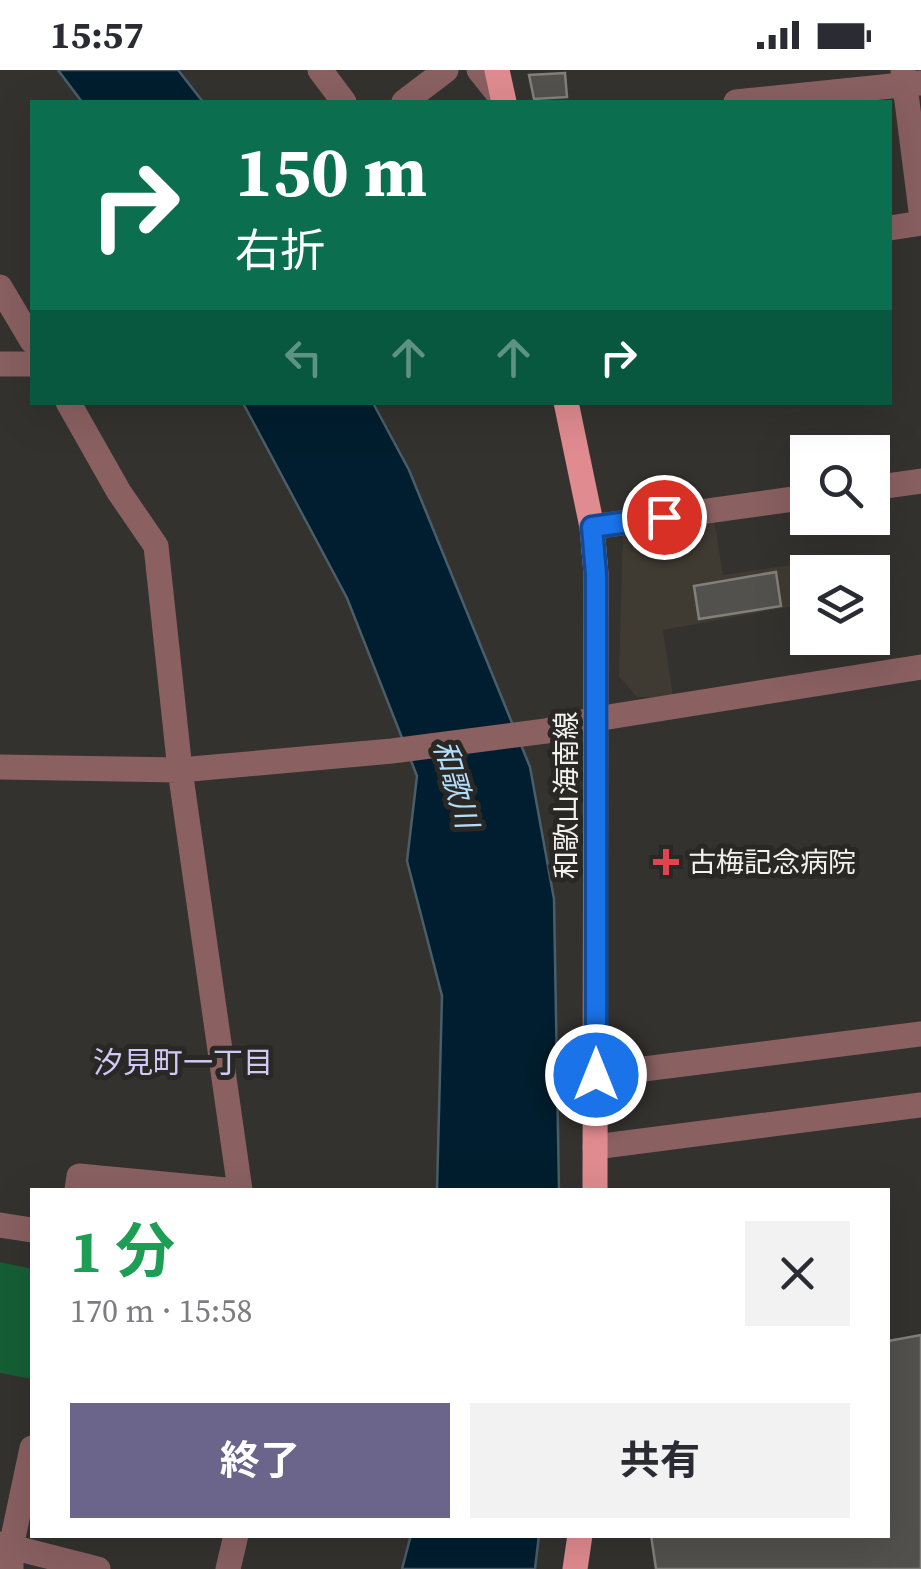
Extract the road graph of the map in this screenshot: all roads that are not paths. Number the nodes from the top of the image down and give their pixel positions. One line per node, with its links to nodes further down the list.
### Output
1 (320, 70): 6 (street)
2 (446, 70): 7 (street)
3 (479, 70): 8 (street)
4 (497, 70): 9 (main road)
5 (910, 79): 10 (street); 11 (street)
6 (342, 100)
7 (407, 100)
8 (503, 100)
9 (504, 100)
10 (751, 100)
11 (921, 212)
12 (921, 223): 13 (street)
13 (892, 228)
14 (0, 286): 15 (street)
15 (30, 337)
16 (0, 364): 17 (street)
17 (30, 364)
18 (70, 405): 27 (street)
19 (567, 405): 23 (main road, 和歌山海南線)
20 (921, 482): 21 (street)
21 (890, 486)
22 (790, 500): 23 (street)
23 (592, 527): 25 (main road, 和歌山海南線)
24 (921, 667): 25 (street)
25 (596, 719): 27 (street); 29 (main road, 和歌山海南線)
26 (0, 767): 27 (street)
27 (180, 770): 34 (street)
28 (921, 1034): 29 (street)
29 (596, 1075): 31 (main road, 和歌山海南線)
30 (921, 1105): 31 (street)
31 (595, 1147): 35 (main road, 和歌山海南線)
32 (77, 1188): 33 (street)
33 (205, 1188)
34 (240, 1188)
35 (594, 1188)
36 (0, 1225): 37 (street)
37 (30, 1230)
38 (30, 1456): 41 (street)
39 (235, 1538): 43 (street)
40 (580, 1538): 44 (main road)
41 (7, 1554): 42 (street)
42 (98, 1569)
43 (228, 1569)
44 (575, 1569)

